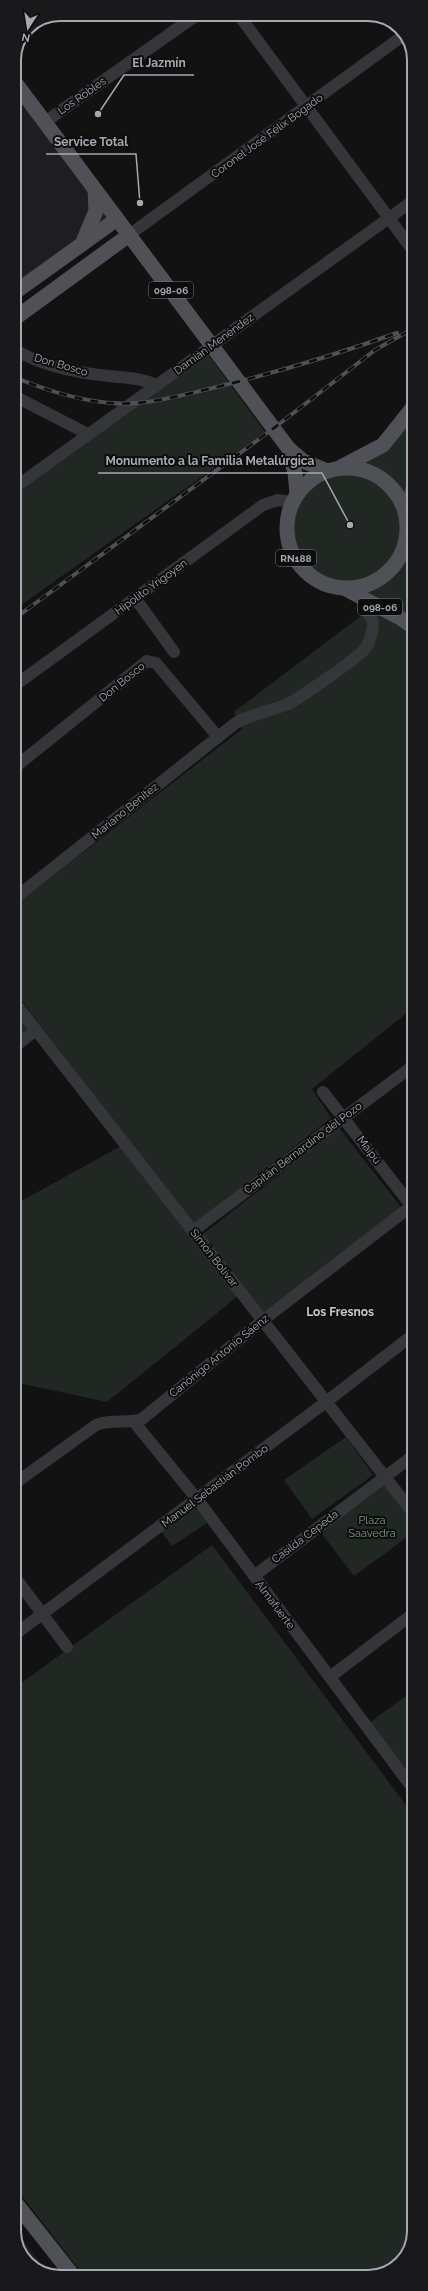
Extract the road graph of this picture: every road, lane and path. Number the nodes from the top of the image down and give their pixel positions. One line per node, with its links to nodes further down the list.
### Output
1 (188, 21): 6 (street, Los Robles)
2 (243, 21): 5 (street)
3 (400, 38): 5 (street, Coronel José Félix Bogado)
4 (21, 90): 6 (main road)
5 (307, 107): 9 (street); 11 (street, Coronel José Félix Bogado)
6 (45, 122): 7 (main road)
7 (95, 190): 10 (main road); 13 (main road)
8 (407, 205): 9 (street, Damián Menéndez)
9 (389, 218): 12 (street); 16 (street, Damián Menéndez)
10 (117, 219): 11 (main road); 13 (main road)
11 (129, 235): 15 (main road); 16 (main road, 098-06)
12 (407, 242)
13 (83, 244): 14 (main road)
14 (21, 288)
15 (21, 314)
16 (212, 345): 18 (street, Damián Menéndez); 22 (main road)
17 (21, 352): 18 (street, Don Bosco)
18 (157, 385): 21 (street, Damián Menéndez)
19 (21, 400): 21 (street)
20 (407, 416): 23 (main road)
21 (88, 434): 24 (street, Damián Menéndez)
22 (289, 449): 23 (main road); 25 (main road)
23 (332, 470): 25 (main road); 27 (main road, RN188)
24 (21, 483)
25 (295, 497): 30 (main road, RN188); 31 (street, Hipólito Yrigoyen)
26 (407, 514): 27 (main road, RN188)
27 (406, 518): 28 (main road, RN188)
28 (406, 538): 29 (main road); 30 (main road, RN188)
29 (407, 541)
30 (344, 588): 32 (main road, 098-06)
31 (135, 598): 34 (street); 35 (street, Hipólito Yrigoyen)
32 (368, 600): 33 (main road, 098-06); 36 (street, Mariano Benítez)
33 (407, 624)
34 (174, 652)
35 (21, 681)
36 (218, 737): 37 (street, Don Bosco); 38 (street, Mariano Benítez)
37 (21, 762)
38 (21, 893)
39 (21, 1011): 40 (street, Simón Bolívar)
40 (36, 1030): 41 (street); 47 (street, Simón Bolívar)
41 (21, 1042)
42 (407, 1070): 44 (street, Capitán Bernardino del Pozo)
43 (324, 1092): 44 (street, Maipú)
44 (344, 1118): 45 (street, Maipú); 47 (street, Capitán Bernardino del Pozo)
45 (407, 1198)
46 (407, 1211): 48 (street, Canónigo Antonio Sáenz)
47 (192, 1231): 48 (street, Simón Bolívar)
48 (263, 1320): 50 (street, Simón Bolívar); 51 (street, Canónigo Antonio Sáenz)
49 (407, 1339): 50 (street, Manuel Sebastián Pombo)
50 (326, 1402): 53 (street, Simón Bolívar); 55 (street, Manuel Sebastián Pombo)
51 (134, 1422): 54 (street); 55 (street, Almafuerte)
52 (407, 1460): 53 (street, Casilda Cepeda)
53 (385, 1477): 56 (street, Simón Bolívar); 57 (street, Casilda Cepeda)
54 (21, 1479)
55 (197, 1499): 57 (street, Almafuerte); 59 (street, Manuel Sebastián Pombo)
56 (407, 1505)
57 (254, 1576): 63 (street, Almafuerte)
58 (21, 1585): 59 (street)
59 (43, 1615): 61 (street, Manuel Sebastián Pombo); 62 (street)
60 (407, 1618): 63 (street)
61 (21, 1630)
62 (67, 1647)
63 (330, 1677): 64 (street, Almafuerte)
64 (407, 1777)
65 (21, 2210): 66 (main road)
66 (68, 2270)

